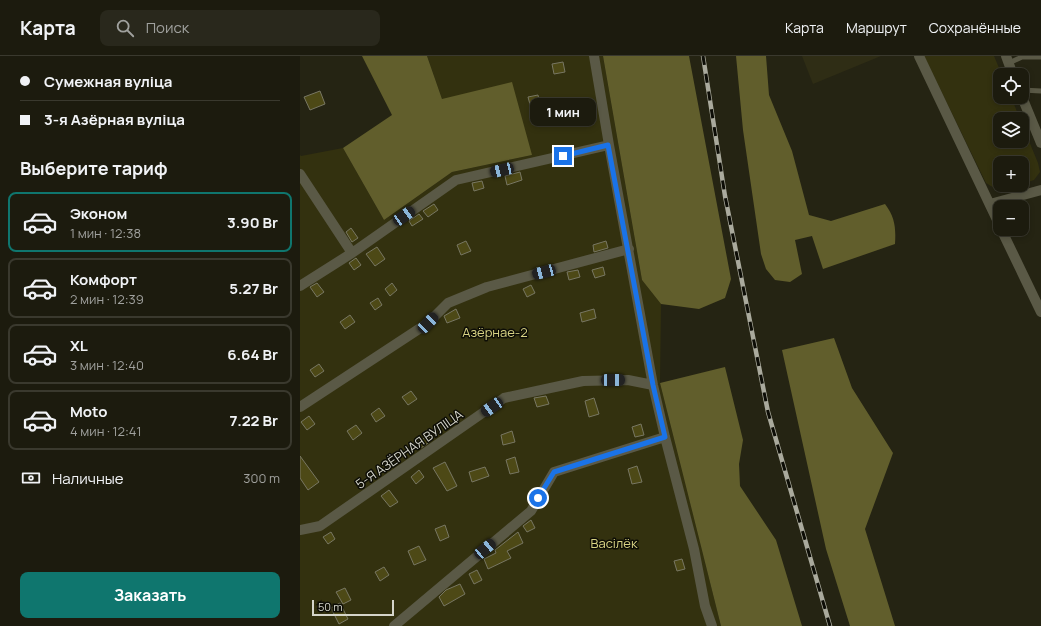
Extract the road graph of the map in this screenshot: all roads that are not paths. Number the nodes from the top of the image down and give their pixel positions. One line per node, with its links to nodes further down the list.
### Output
1 (594, 56): 9 (street)
2 (919, 56): 12 (street)
3 (1041, 58): 4 (lane)
4 (1007, 60)
5 (1029, 90): 6 (lane)
6 (1041, 91)
7 (1025, 104): 8 (street)
8 (1041, 144)
9 (608, 145): 15 (street); 16 (street)
10 (300, 174): 16 (street)
11 (1041, 190): 12 (street)
12 (990, 204): 13 (street)
13 (993, 211)
14 (1004, 236): 18 (street)
15 (629, 249): 19 (street); 20 (street)
16 (352, 253): 17 (street)
17 (300, 286)
18 (1041, 312)
19 (653, 385): 21 (street); 22 (street, 5-Я АЗЁРНАЯ ВУЛІЦА)
20 (300, 407)
21 (665, 437): 23 (street); 24 (street)
22 (300, 530)
23 (394, 626)
24 (712, 626)

